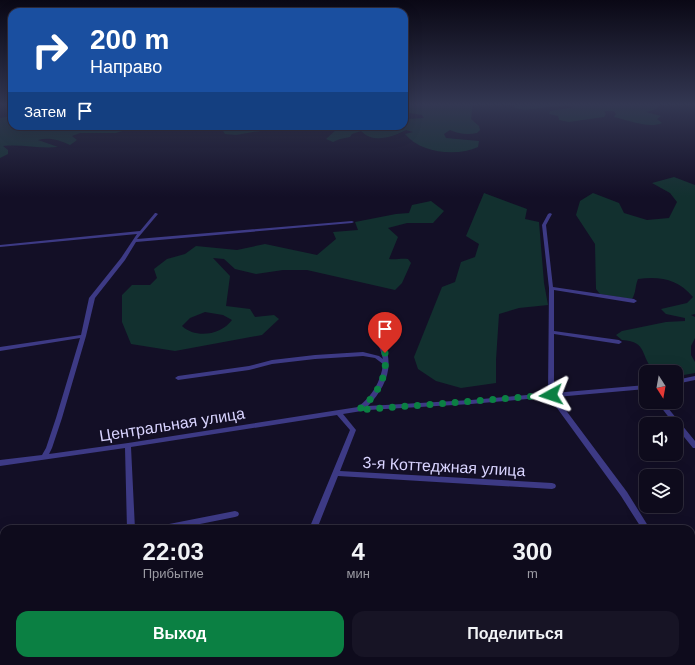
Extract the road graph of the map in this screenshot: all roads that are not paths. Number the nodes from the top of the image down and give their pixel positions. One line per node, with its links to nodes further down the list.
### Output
1 (156, 214): 4 (street)
2 (550, 214): 7 (street)
3 (352, 222): 5 (street)
4 (141, 232): 5 (street); 6 (street)
5 (134, 240): 11 (street)
6 (0, 246)
7 (551, 288): 8 (street); 9 (street)
8 (634, 300)
9 (551, 332): 12 (street); 19 (street)
10 (375, 333): 14 (street)
11 (83, 336): 13 (street); 25 (street)
12 (619, 342)
13 (0, 349)
14 (386, 364): 15 (street); 21 (street)
15 (178, 378)
16 (695, 378): 17 (street)
17 (683, 381)
18 (639, 388): 19 (street, Центральная улица)
19 (551, 395): 21 (street, Центральная улица); 33 (street)
20 (666, 409): 24 (street)
21 (358, 410): 22 (street, Центральная улица)
22 (339, 413): 23 (street, Центральная улица); 27 (street)
23 (128, 446): 25 (street, Центральная улица); 30 (street)
24 (695, 446)
25 (44, 457): 26 (street, Центральная улица)
26 (0, 463)
27 (335, 473): 28 (street, 3-я Коттеджная улица); 32 (street)
28 (552, 486)
29 (235, 514): 31 (street)
30 (131, 525)
31 (179, 525)
32 (315, 525)
33 (643, 525)

